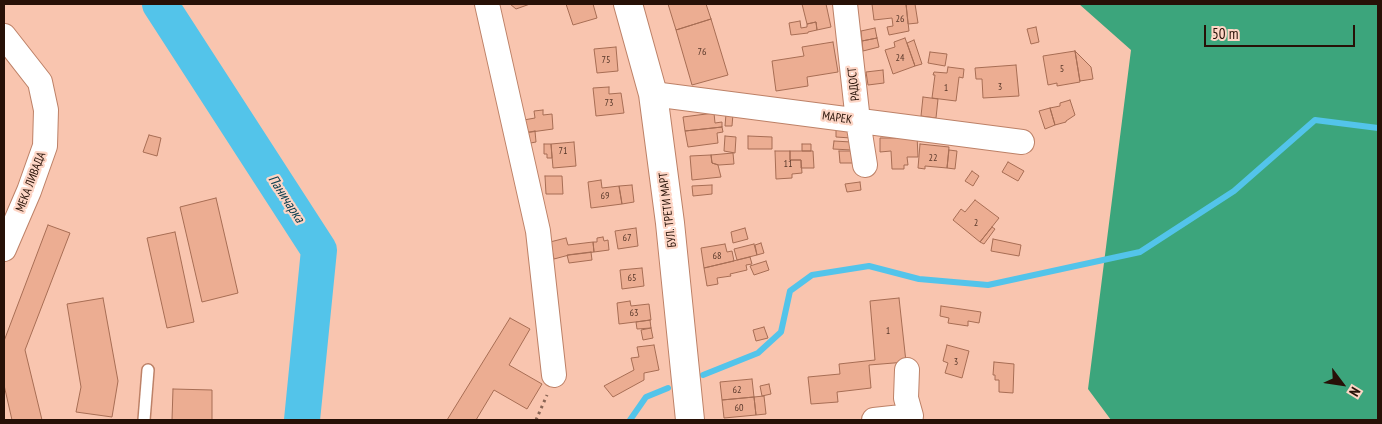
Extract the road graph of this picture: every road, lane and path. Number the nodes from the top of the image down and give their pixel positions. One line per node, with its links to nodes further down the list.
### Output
1 (487, 4): 12 (street)
2 (628, 4): 5 (street, БУЛ. ТРЕТИ МАРТ)
3 (845, 4): 6 (street, РАДОСТ)
4 (4, 36): 9 (street, МЕКА ЛИВАДА)
5 (653, 94): 6 (street, МАРЕК); 16 (street, БУЛ. ТРЕТИ МАРТ)
6 (858, 121): 7 (street, МАРЕК); 8 (street, РАДОСТ)
7 (1022, 142)
8 (865, 165)
9 (4, 249)
10 (148, 370): 14 (lane)
11 (908, 370): 13 (street)
12 (554, 375): 15 (path)
13 (914, 418): 17 (street)
14 (144, 420)
15 (536, 420)
16 (690, 420)
17 (874, 420)

